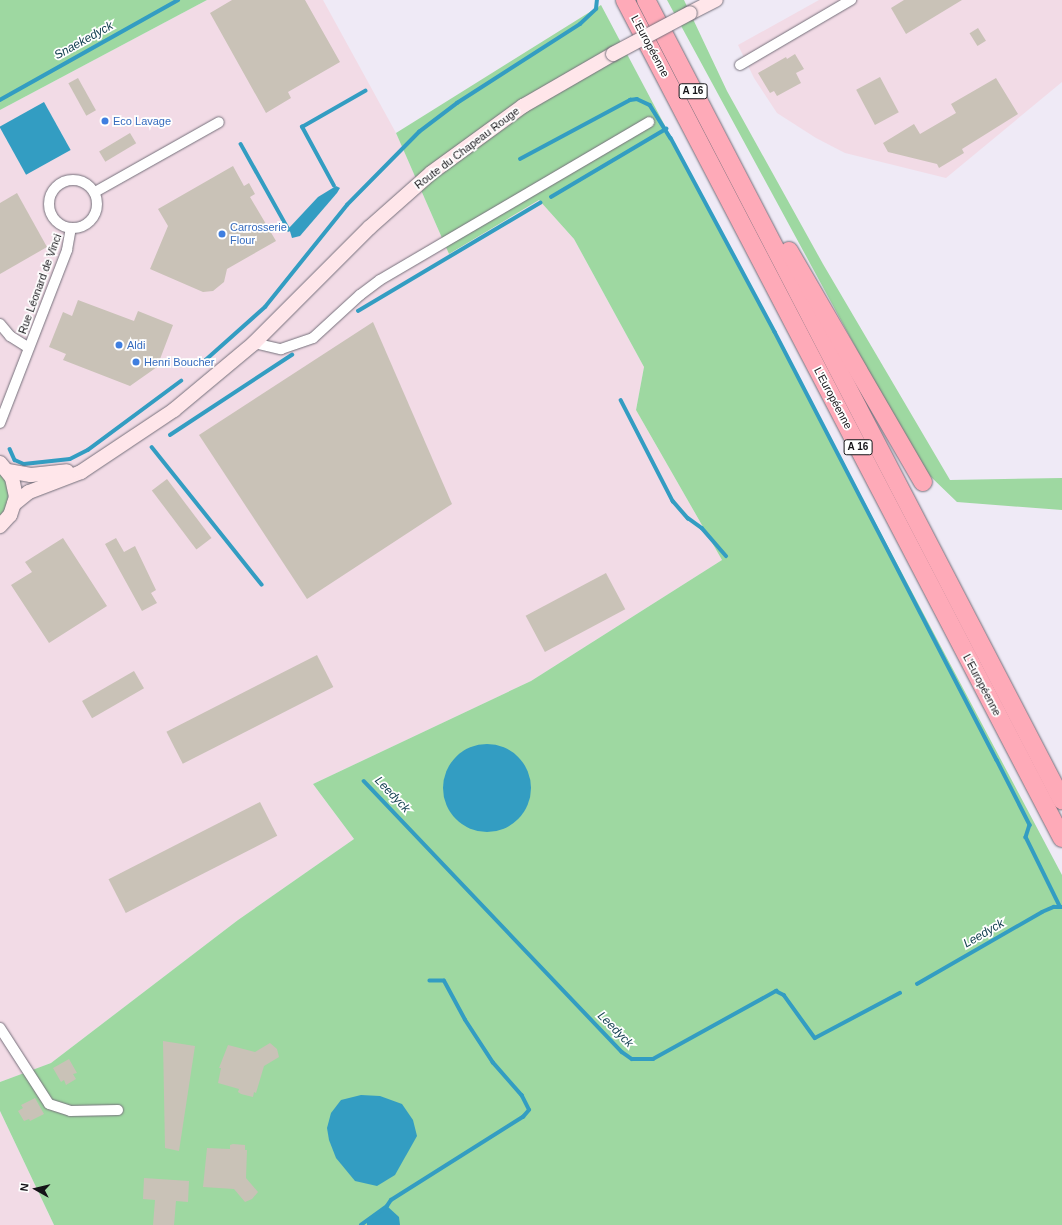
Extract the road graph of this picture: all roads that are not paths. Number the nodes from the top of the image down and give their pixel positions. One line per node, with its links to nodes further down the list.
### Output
1 (625, 0): 20 (highway, L'Européenne / A 16)
2 (646, 0): 16 (highway); 19 (highway, L'Européenne / A 16)
3 (716, 0): 11 (street, Route du Chapeau Rouge, bridge)
4 (851, 0): 5 (street)
5 (740, 65)
6 (219, 122): 8 (street)
7 (649, 122): 11 (street)
8 (95, 192): 9 (street, Rue Léonard de Vinci); 9 (street, Rue Léonard de Vinci)
9 (71, 228): 12 (street, Rue Léonard de Vinci)
10 (0, 324): 12 (street, Rue Léonard de Vinci)
11 (254, 344): 14 (street, Route du Chapeau Rouge)
12 (29, 348): 13 (street, Rue Léonard de Vinci)
13 (0, 424)
14 (96, 463): 15 (street, Route du Chapeau Rouge); 17 (street, Route du Chapeau Rouge)
15 (4, 467): 17 (street)
16 (923, 482)
17 (14, 504): 18 (street)
18 (0, 526)
19 (1062, 800)
20 (1062, 838)
21 (0, 1028): 22 (street)
22 (118, 1110)

